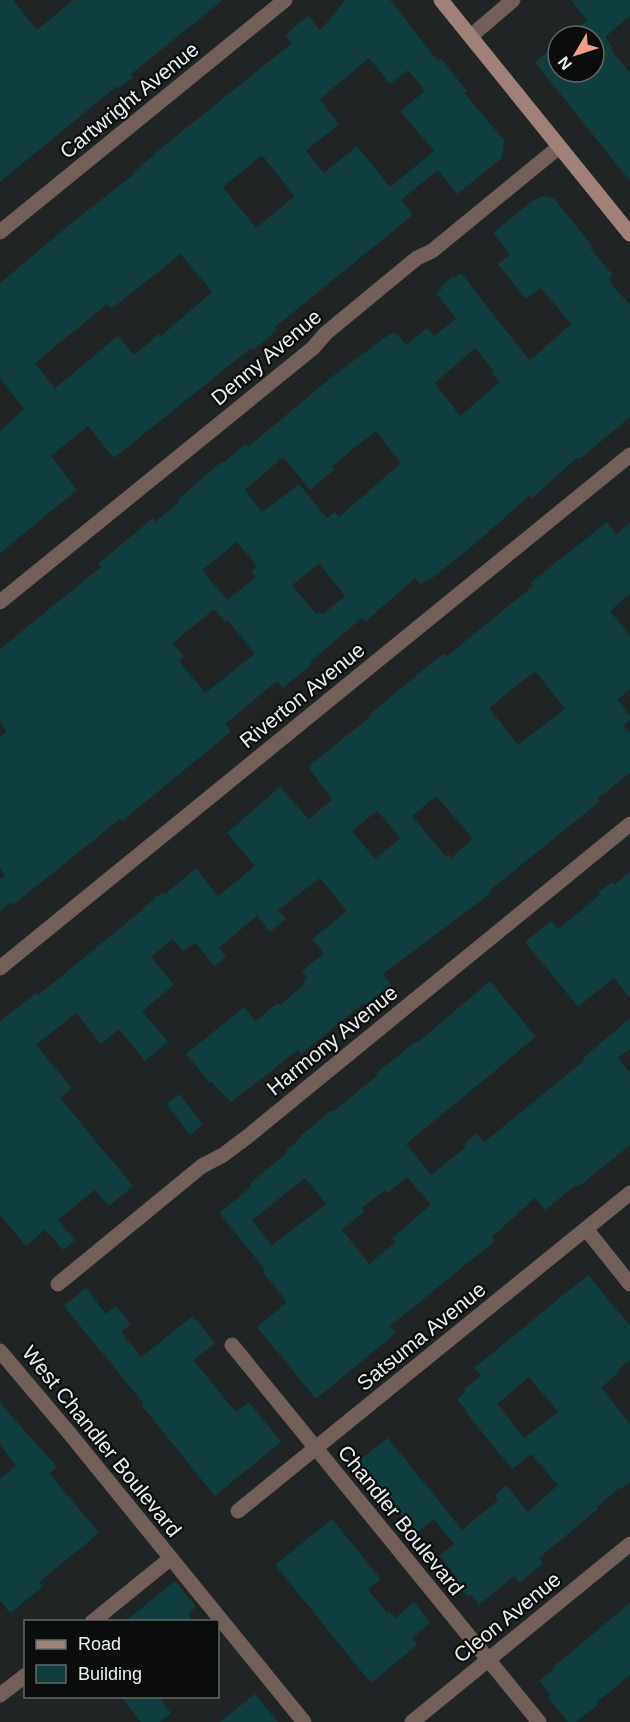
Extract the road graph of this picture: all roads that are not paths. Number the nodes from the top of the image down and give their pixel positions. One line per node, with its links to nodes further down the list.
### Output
1 (285, 0): 6 (street, Cartwright Avenue)
2 (441, 0): 4 (main road)
3 (513, 0): 4 (street)
4 (471, 36): 5 (main road)
5 (559, 147): 7 (main road); 9 (street, Denny Avenue)
6 (0, 232)
7 (630, 234)
8 (630, 455): 11 (street, Riverton Avenue)
9 (0, 602)
10 (630, 824): 14 (street, Harmony Avenue)
11 (0, 968)
12 (630, 1193): 13 (street, Satsuma Avenue)
13 (586, 1229): 15 (street); 18 (street, Satsuma Avenue)
14 (58, 1284)
15 (630, 1284)
16 (231, 1345): 18 (street, Chandler Boulevard)
17 (0, 1351): 21 (street, West Chandler Boulevard)
18 (316, 1448): 19 (street, Satsuma Avenue); 23 (street, Chandler Boulevard)
19 (238, 1512)
20 (630, 1544): 23 (street, Cleon Avenue)
21 (171, 1558): 22 (street); 26 (street)
22 (94, 1620)
23 (488, 1660): 27 (street, Cleon Avenue); 28 (street, Chandler Boulevard)
24 (24, 1677): 25 (street)
25 (0, 1695)
26 (304, 1722)
27 (411, 1722)
28 (539, 1722)

